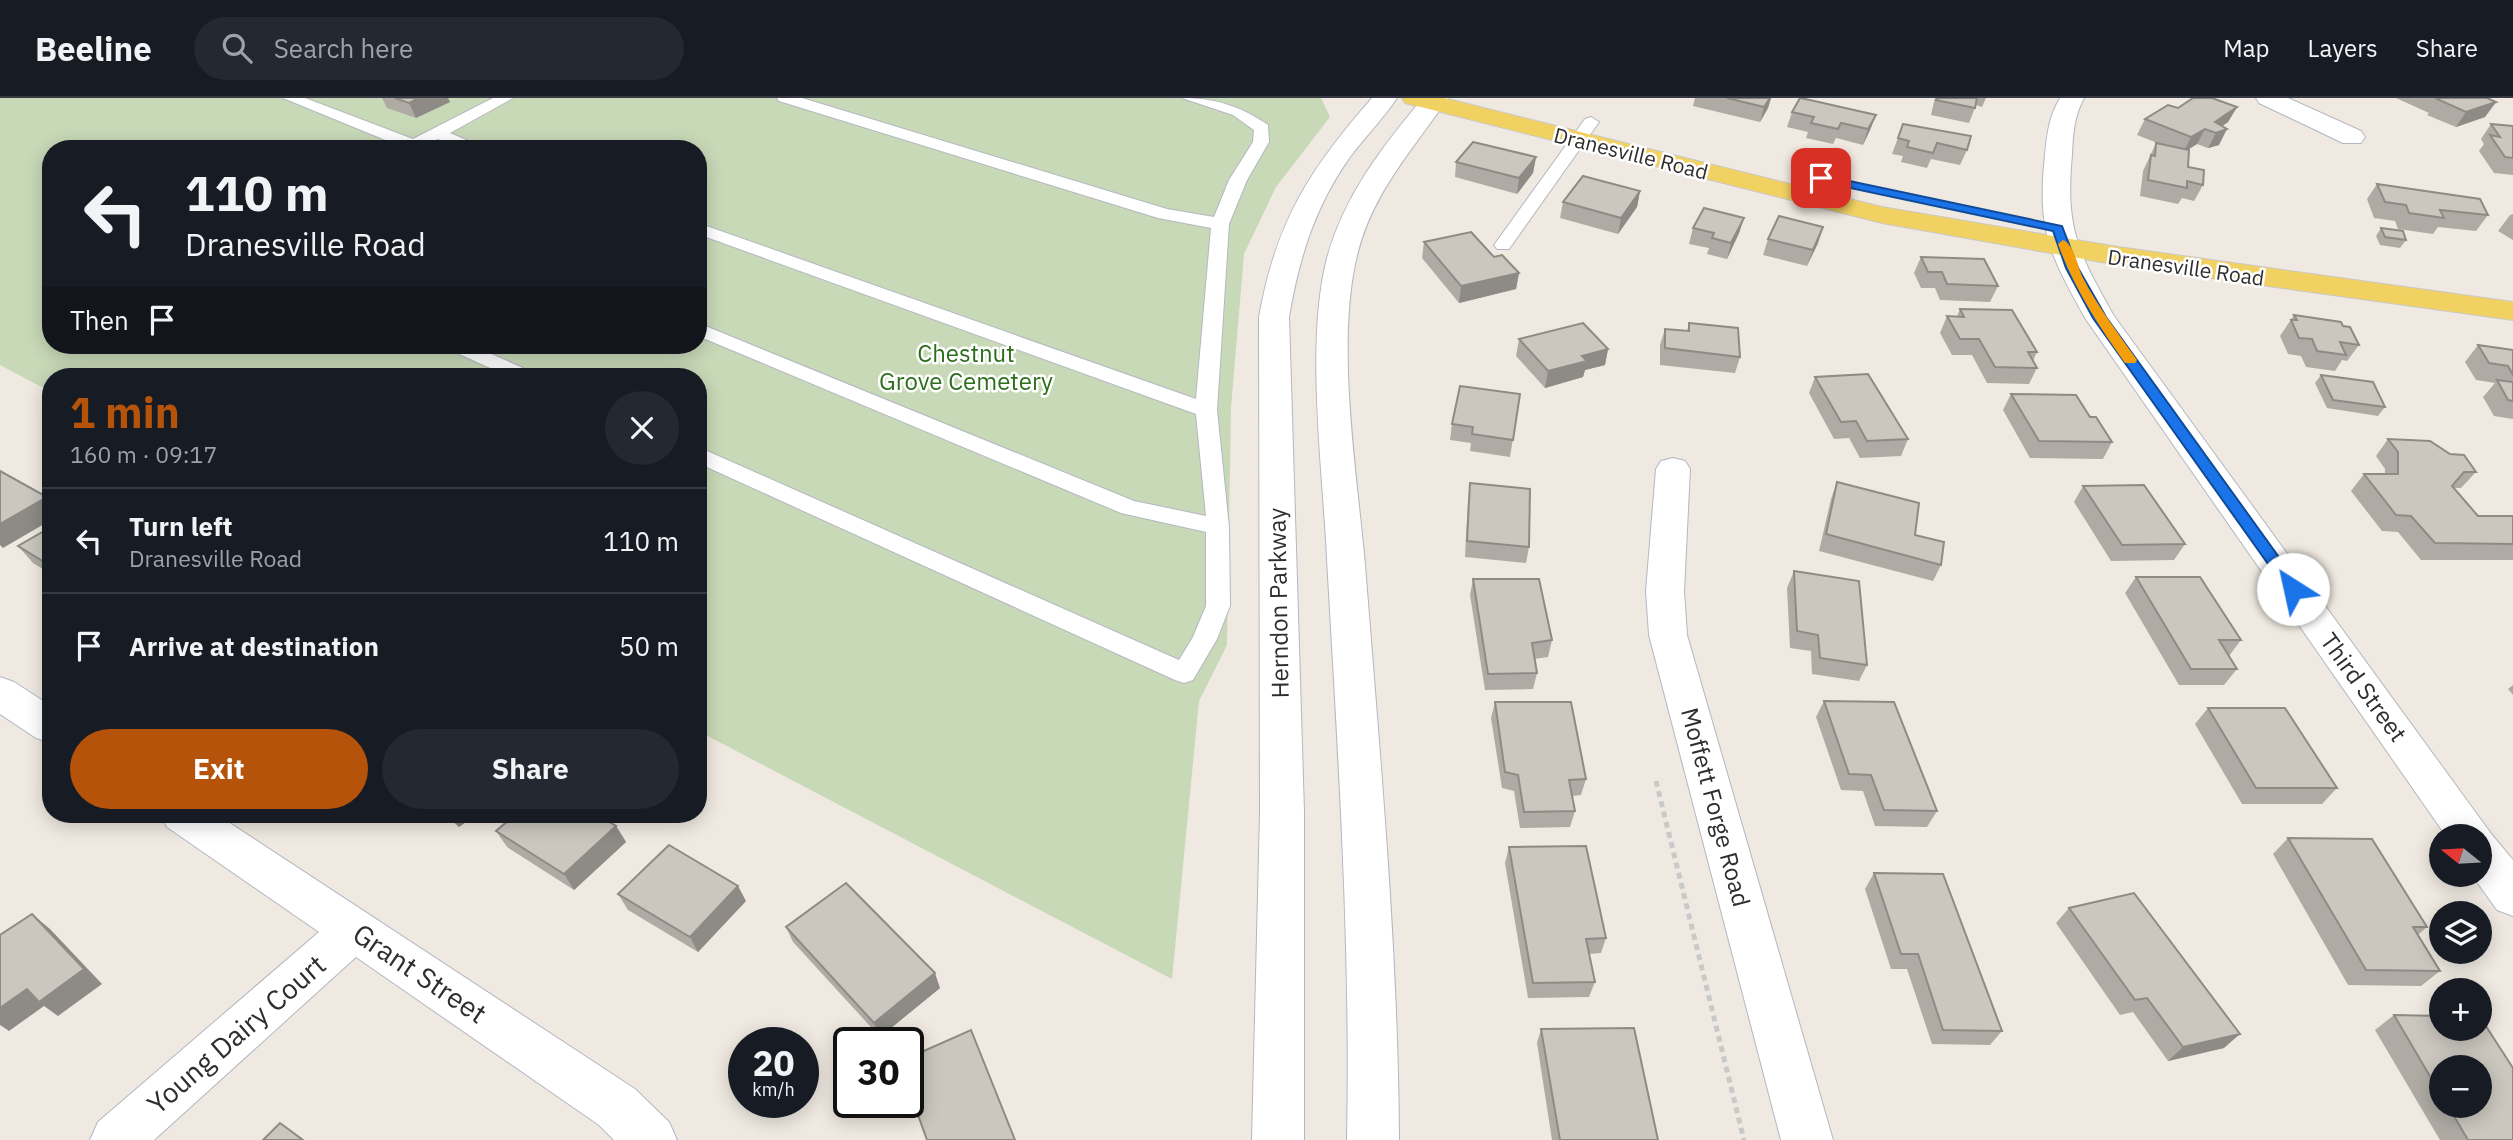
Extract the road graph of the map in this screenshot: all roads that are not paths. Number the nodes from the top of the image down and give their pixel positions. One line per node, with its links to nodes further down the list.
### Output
1 (291, 98): 13 (lane)
2 (505, 98): 11 (lane)
3 (785, 98): 16 (lane)
4 (1190, 98): 16 (lane)
5 (1385, 98): 38 (main road, Herndon Parkway)
6 (1491, 98): 10 (main road, Dranesville Road)
7 (2073, 98): 18 (main road, Third Street)
8 (2268, 98): 12 (main road)
9 (1427, 100): 10 (main road, Dranesville Road); 39 (main road)
10 (1585, 131): 18 (main road, Dranesville Road); 19 (lane)
11 (436, 133): 14 (lane); 15 (lane)
12 (2352, 137)
13 (393, 140)
14 (423, 140)
15 (455, 140)
16 (1220, 224): 25 (lane)
17 (707, 231): 25 (lane)
18 (2062, 239): 20 (main road, Dranesville Road); 21 (main road, Dranesville Road); 32 (main road, Third Street)
19 (1503, 244)
20 (2513, 289)
21 (2513, 311)
22 (707, 333): 28 (lane)
23 (475, 354): 24 (lane)
24 (507, 368)
25 (1206, 410): 28 (lane)
26 (707, 458): 28 (lane)
27 (1673, 469): 40 (main road, Moffett Forge Road)
28 (1218, 527)
29 (0, 693): 30 (main road)
30 (42, 721)
31 (196, 823): 35 (main road, Grant Street)
32 (2461, 824)
33 (2492, 867): 34 (main road)
34 (2513, 896)
35 (355, 929): 36 (main road, Young Dairy Court); 37 (main road, Grant Street)
36 (116, 1140)
37 (651, 1140)
38 (1278, 1140)
39 (1373, 1140)
40 (1807, 1140)

